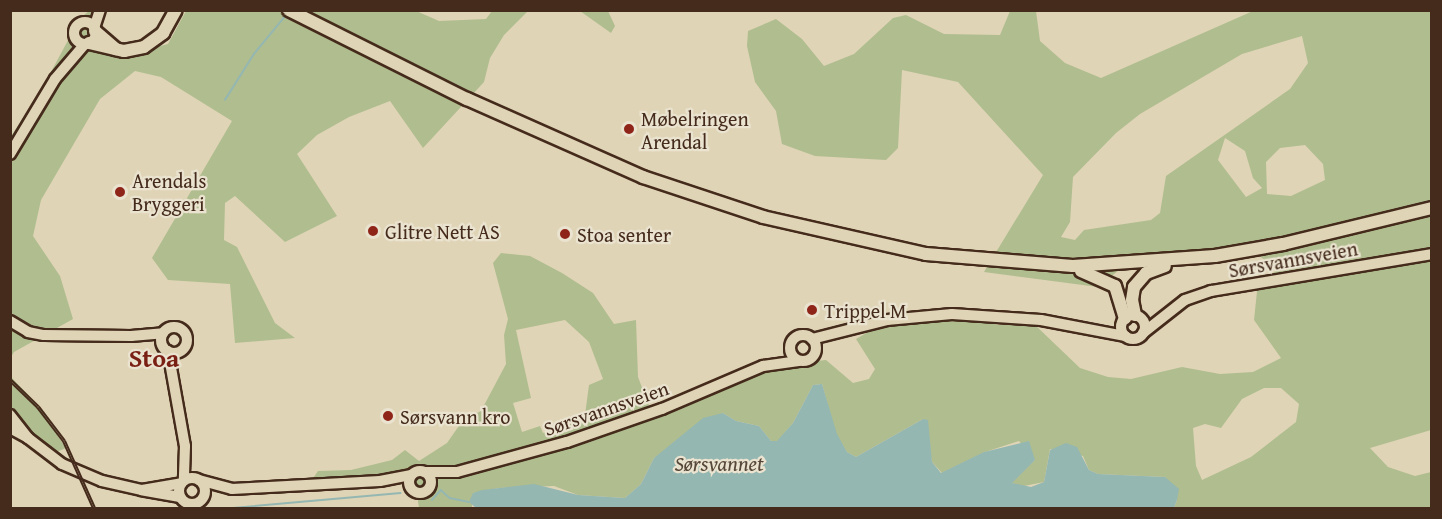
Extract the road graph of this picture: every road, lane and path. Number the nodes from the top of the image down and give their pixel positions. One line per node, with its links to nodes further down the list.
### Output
1 (98, 10): 5 (main road); 6 (main road)
2 (176, 10): 9 (highway)
3 (289, 10): 4 (highway)
4 (301, 13): 16 (highway)
5 (84, 22): 6 (main road); 7 (main road)
6 (95, 29): 8 (main road); 9 (highway)
7 (74, 35): 8 (main road); 10 (main road)
8 (87, 44): 9 (highway); 10 (main road)
9 (117, 50)
10 (63, 68): 11 (main road)
11 (10, 154)
12 (1431, 201): 16 (highway)
13 (1431, 208): 15 (highway)
14 (1431, 254): 17 (main road, Sørsvannsveien)
15 (1215, 256): 16 (highway); 18 (highway)
16 (1033, 262): 18 (highway)
17 (1166, 314): 18 (main road, Sørsvannsveien); 23 (main road, Sørsvannsveien)
18 (1130, 318): 20 (main road, Sørsvannsveien); 23 (main road); 25 (main road)
19 (10, 321): 24 (main road)
20 (1095, 330): 21 (main road, Sørsvannsveien); 25 (main road, Sørsvannsveien)
21 (845, 332): 26 (main road, Sørsvannsveien); 30 (main road, Sørsvannsveien)
22 (163, 333): 24 (main road); 28 (main road); 29 (main road)
23 (1143, 333): 25 (main road)
24 (130, 336): 28 (main road)
25 (1125, 336)
26 (812, 339): 27 (main road); 30 (main road)
27 (791, 343): 31 (main road); 32 (main road, Sørsvannsveien)
28 (166, 350): 29 (main road); 33 (main road)
29 (182, 350): 33 (main road)
30 (815, 353): 31 (main road)
31 (799, 361): 32 (main road, Sørsvannsveien)
32 (762, 366): 38 (main road, Sørsvannsveien)
33 (174, 379): 40 (main road)
34 (10, 415): 36 (main road)
35 (10, 428): 36 (main road)
36 (28, 438): 45 (main road)
37 (424, 472): 38 (main road, Sørsvannsveien); 39 (main road); 42 (main road)
38 (456, 472): 42 (main road, Sørsvannsveien)
39 (411, 475): 41 (main road); 43 (main road)
40 (190, 480): 44 (main road); 45 (main road); 46 (main road); 47 (main road)
41 (380, 482): 43 (main road); 44 (main road)
42 (430, 487): 43 (main road)
43 (410, 488)
44 (232, 489): 47 (main road)
45 (142, 490): 46 (main road)
46 (180, 497): 47 (main road)
47 (203, 497)

